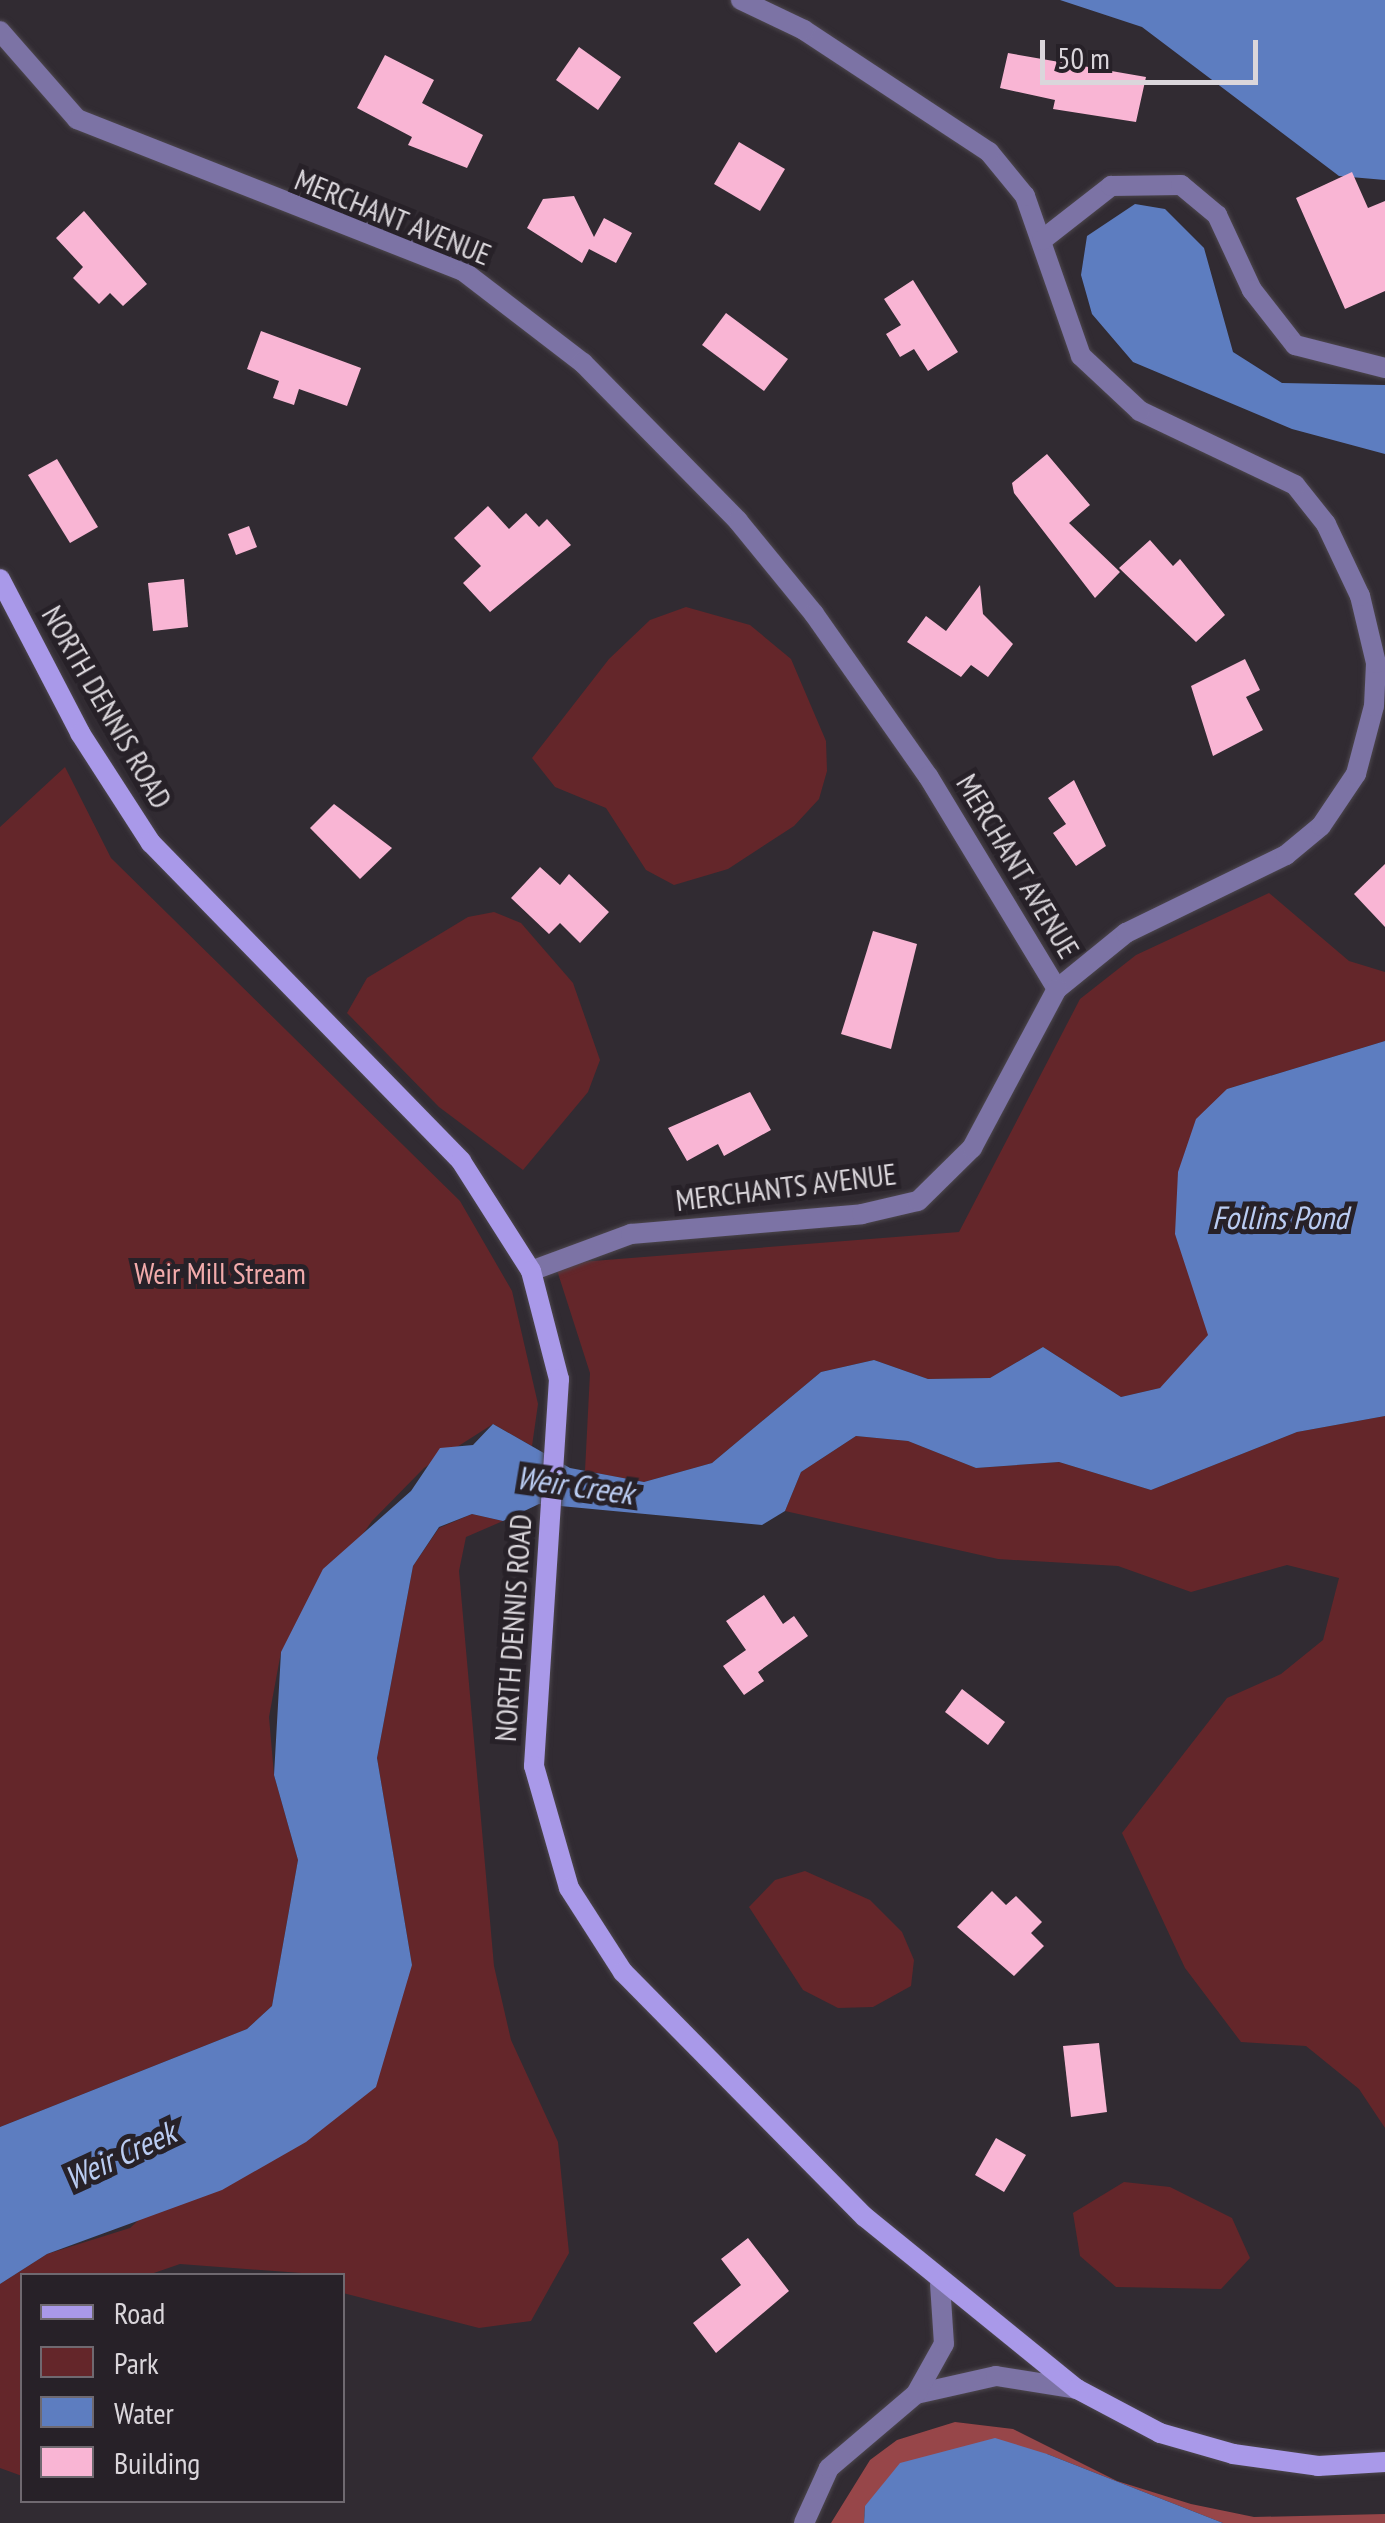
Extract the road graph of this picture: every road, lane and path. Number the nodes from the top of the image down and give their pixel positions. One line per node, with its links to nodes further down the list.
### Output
1 (740, 0): 3 (street, MERCHANT AVENUE)
2 (0, 32): 6 (street, MERCHANT AVENUE)
3 (1042, 240): 4 (street); 6 (street, MERCHANT AVENUE)
4 (1385, 368)
5 (0, 579): 7 (main road, NORTH DENNIS ROAD)
6 (1057, 989): 7 (street, MERCHANTS AVENUE)
7 (531, 1271): 8 (main road, NORTH DENNIS ROAD)
8 (940, 2284): 9 (main road, NORTH DENNIS ROAD); 10 (street)
9 (1077, 2390): 10 (street); 11 (main road, NORTH DENNIS ROAD)
10 (916, 2394): 12 (street)
11 (1385, 2462)
12 (804, 2523)

